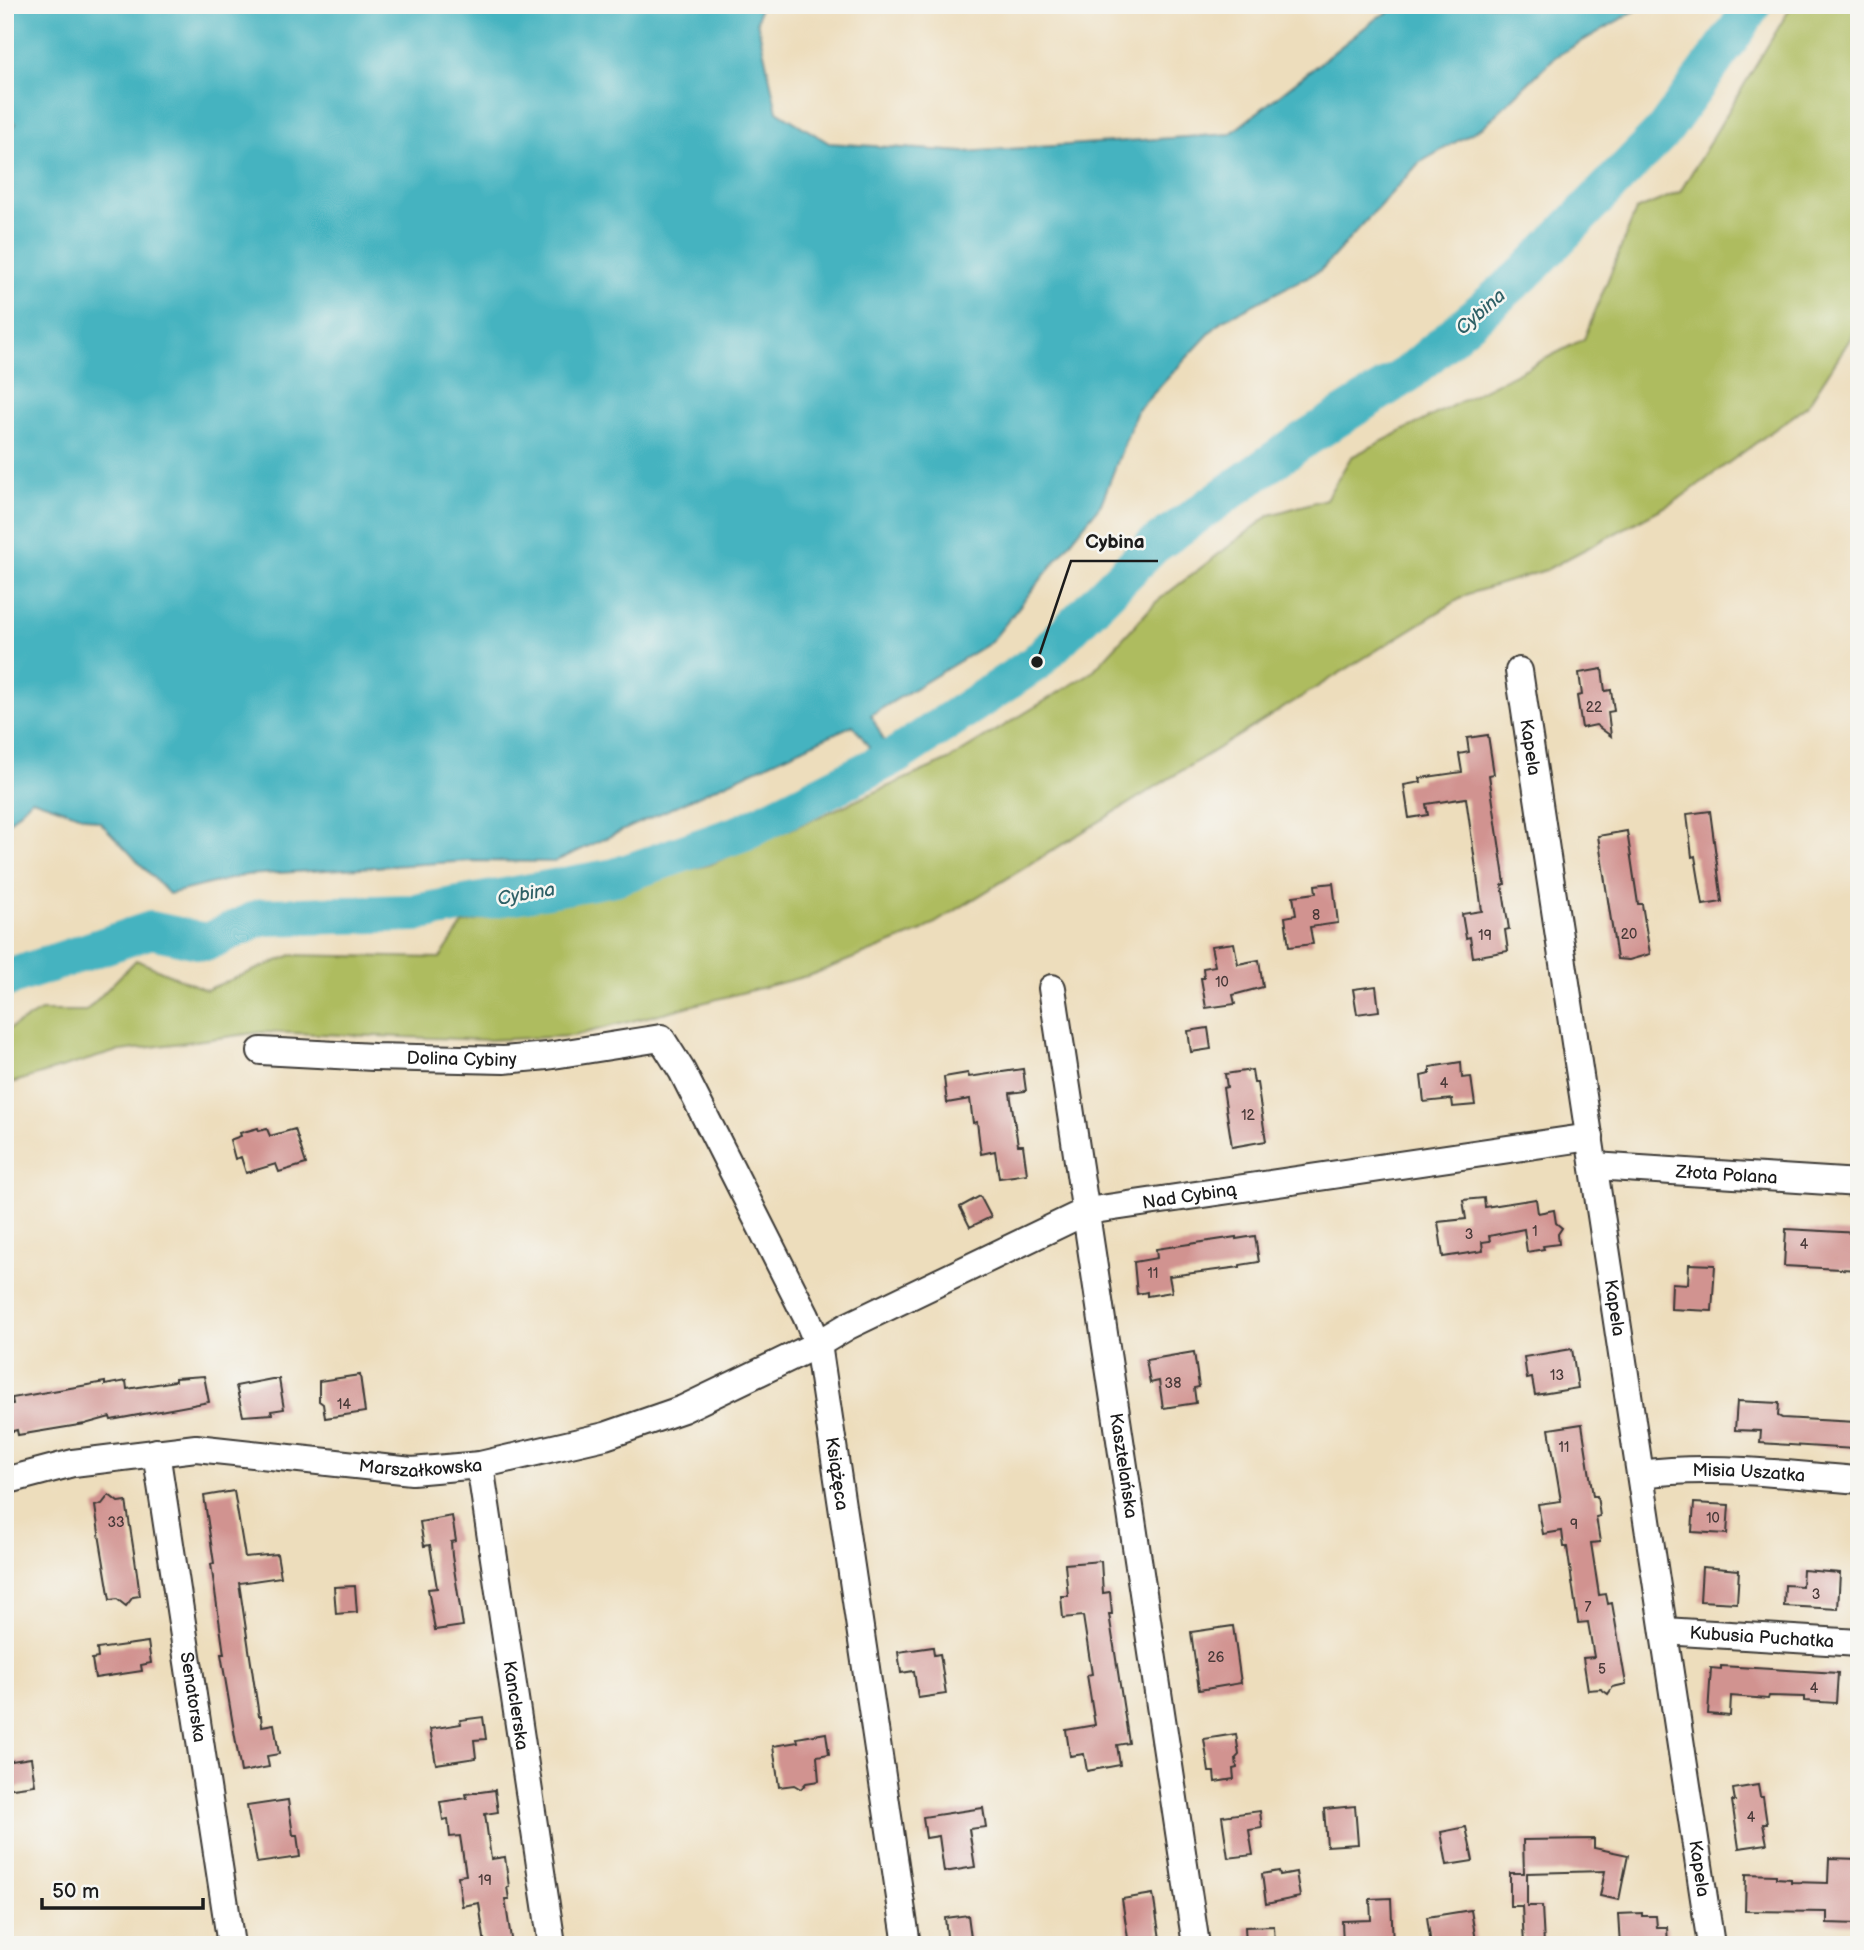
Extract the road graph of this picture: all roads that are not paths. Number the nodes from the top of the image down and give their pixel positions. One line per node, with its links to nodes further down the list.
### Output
1 (1519, 671): 5 (street, Kapela)
2 (1052, 988): 8 (street, Kasztelańska)
3 (661, 1038): 4 (street, Dolina Cybiny); 9 (street, Książęca)
4 (261, 1051)
5 (1590, 1138): 6 (street, Kapela); 8 (street, Nad Cybiną)
6 (1594, 1167): 7 (street, Złota Polana); 12 (street, Kapela)
7 (1859, 1184)
8 (1087, 1211): 9 (street, Nad Cybiną); 20 (street, Kasztelańska)
9 (818, 1344): 11 (street, Marszałkowska); 19 (street, Książęca)
10 (156, 1451): 11 (street, Marszałkowska); 14 (street, Marszałkowska); 17 (street, Senatorska)
11 (480, 1465): 18 (street, Kanclerska)
12 (1641, 1474): 13 (street, Misia Uszatka); 15 (street, Kapela)
13 (1859, 1480)
14 (5, 1481)
15 (1664, 1631): 16 (street, Kubusia Puchatka); 21 (street, Kapela)
16 (1859, 1643)
17 (231, 1945)
18 (552, 1945)
19 (907, 1945)
20 (1196, 1945)
21 (1711, 1945)

